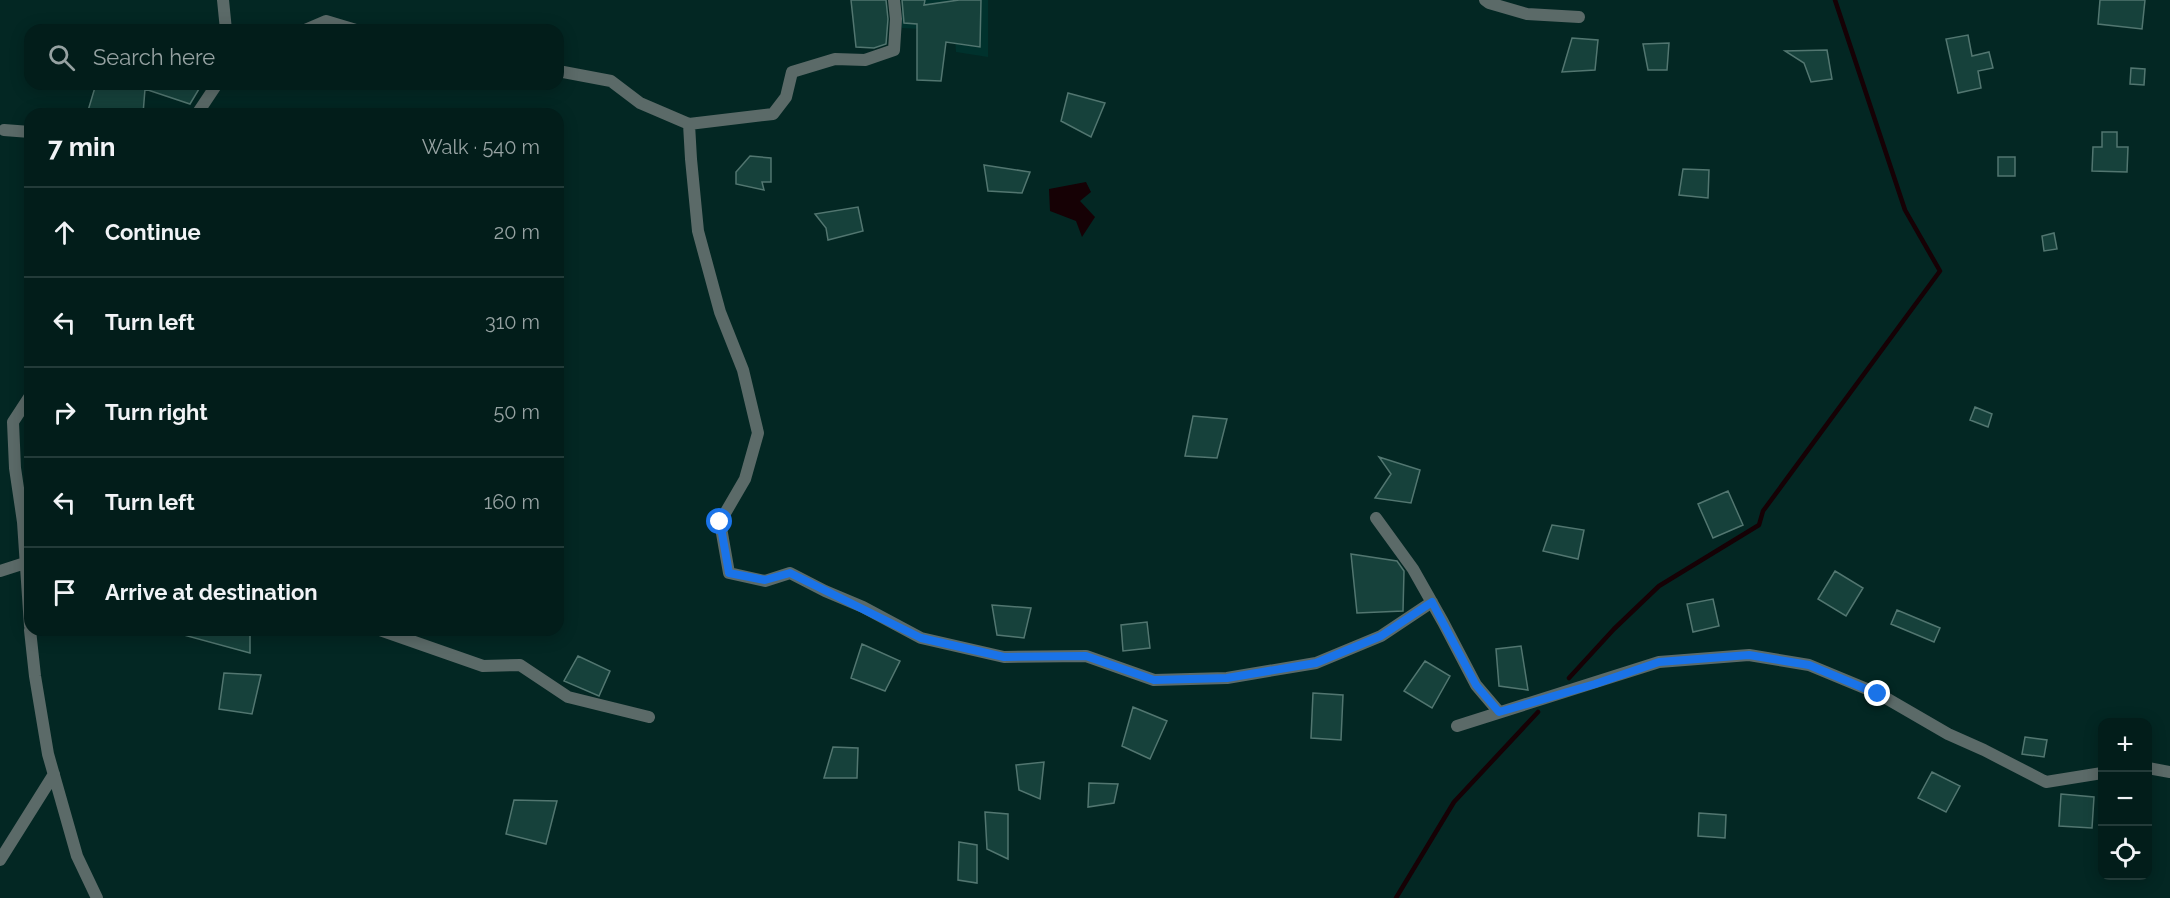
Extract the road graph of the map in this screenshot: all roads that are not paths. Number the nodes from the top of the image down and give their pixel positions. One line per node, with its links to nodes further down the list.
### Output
1 (223, 0): 5 (street)
2 (894, 0): 11 (street)
3 (1485, 0): 4 (street)
4 (1580, 17)
5 (225, 24)
6 (319, 24): 7 (street)
7 (336, 24)
8 (564, 72): 11 (street)
9 (213, 90): 10 (street)
10 (201, 108)
11 (689, 124): 19 (street)
12 (4, 130): 13 (street)
13 (24, 132)
14 (24, 405): 16 (street)
15 (1376, 518): 19 (street)
16 (24, 530)
17 (24, 564): 18 (street)
18 (0, 571)
19 (1432, 602): 22 (street)
20 (31, 636): 27 (street)
21 (397, 636): 23 (street)
22 (1499, 712): 24 (street); 28 (street)
23 (649, 717)
24 (1457, 726)
25 (2152, 769): 26 (street)
26 (2170, 772)
27 (54, 774): 29 (street); 30 (street)
28 (2098, 774)
29 (0, 860)
30 (97, 898)

